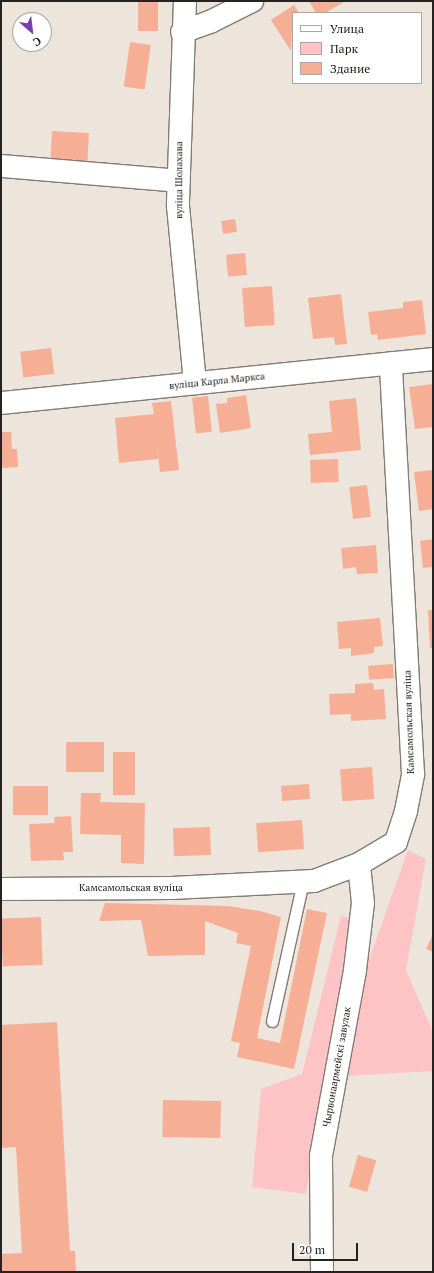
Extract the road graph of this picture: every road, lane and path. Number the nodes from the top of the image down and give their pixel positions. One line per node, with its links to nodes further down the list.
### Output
1 (185, 1): 3 (street, вуліца Шолахава)
2 (252, 1): 3 (street)
3 (182, 32): 5 (street, вуліца Шолахава)
4 (1, 166): 5 (street)
5 (178, 181): 8 (street, вуліца Шолахава)
6 (433, 359): 7 (street, вуліца Карла Маркса)
7 (391, 364): 8 (street, вуліца Карла Маркса); 10 (street, Камсамольская вуліца)
8 (195, 383): 9 (street, вуліца Карла Маркса)
9 (1, 403)
10 (359, 864): 11 (street, Камсамольская вуліца); 14 (street, Чырвонаармейскі завулак)
11 (303, 881): 12 (street, Камсамольская вуліца); 13 (lane)
12 (1, 889)
13 (272, 1021)
14 (322, 1272)

